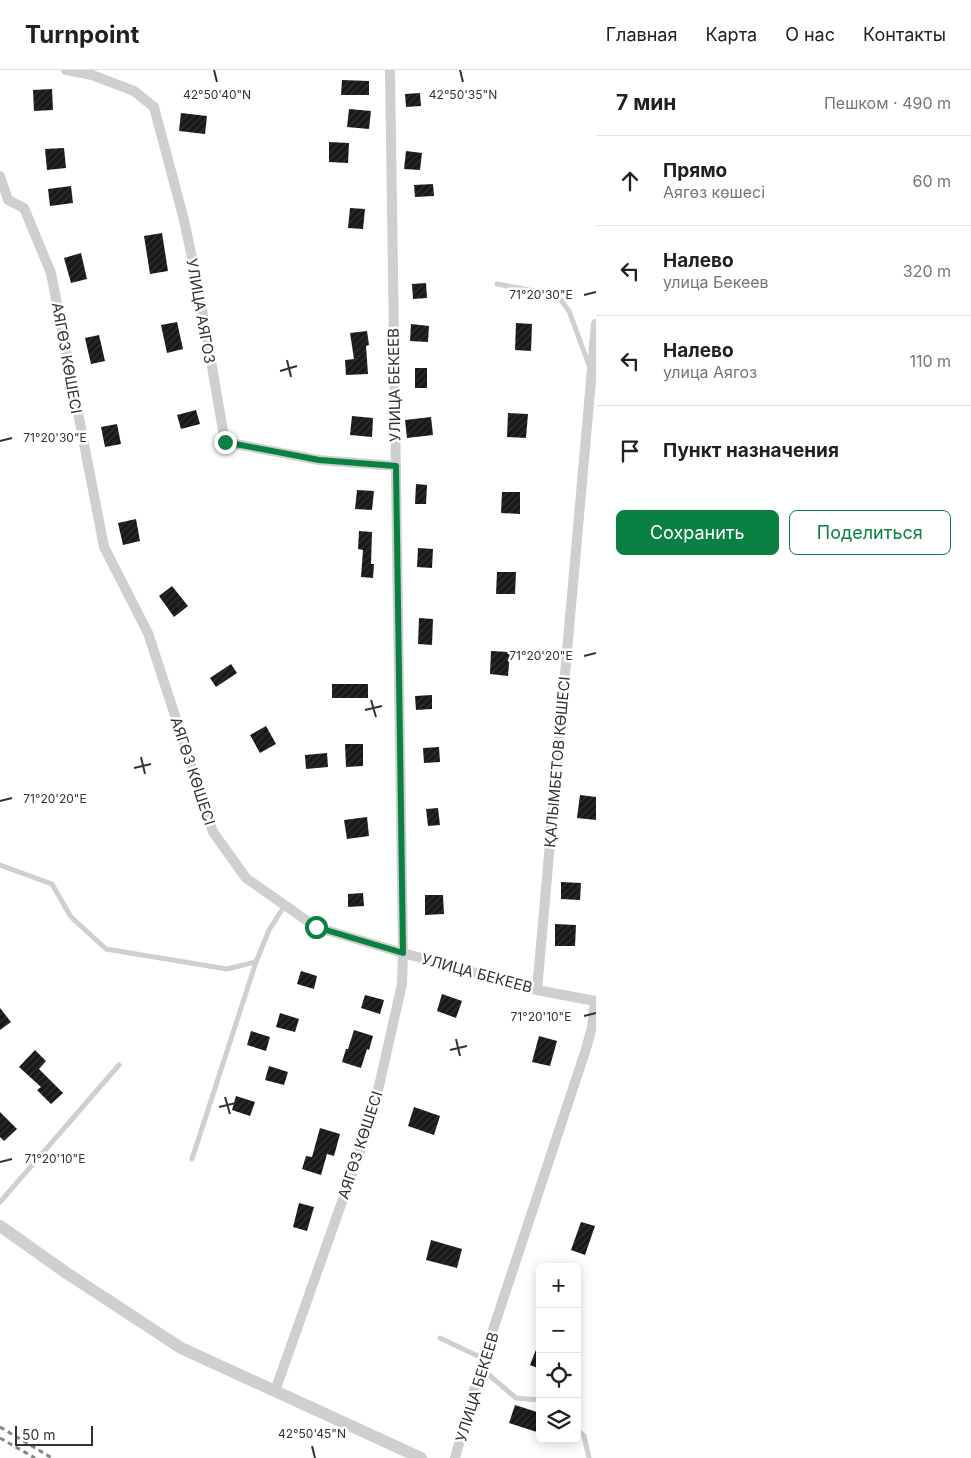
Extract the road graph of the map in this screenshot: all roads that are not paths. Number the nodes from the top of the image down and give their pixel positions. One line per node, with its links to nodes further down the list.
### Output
1 (66, 70): 7 (street, УЛИЦА АЯГОЗ)
2 (390, 70): 7 (street, УЛИЦА БЕКЕЕВ)
3 (0, 176): 9 (street, АЯГӨЗ КӨШЕСІ)
4 (497, 284): 6 (lane)
5 (596, 324): 6 (street, ҚАЛЫМБЕТОВ КӨШЕСІ)
6 (592, 374): 12 (street, ҚАЛЫМБЕТОВ КӨШЕСІ)
7 (396, 466): 10 (street, УЛИЦА БЕКЕЕВ)
8 (0, 865): 11 (lane)
9 (285, 906): 10 (street, АЯГӨЗ КӨШЕСІ); 11 (lane)
10 (403, 953): 12 (street, УЛИЦА БЕКЕЕВ); 21 (street, АЯГӨЗ КӨШЕСІ)
11 (256, 962): 15 (lane)
12 (537, 990): 13 (street, УЛИЦА БЕКЕЕВ)
13 (596, 1001): 19 (street, УЛИЦА БЕКЕЕВ)
14 (118, 1064): 16 (lane)
15 (192, 1159)
16 (0, 1202)
17 (0, 1226): 21 (street)
18 (440, 1338): 19 (lane)
19 (484, 1359): 20 (street, УЛИЦА БЕКЕЕВ)
20 (479, 1372): 22 (lane); 25 (street, УЛИЦА БЕКЕЕВ)
21 (275, 1390): 24 (street)
22 (536, 1400)
23 (581, 1433): 26 (lane)
24 (421, 1458)
25 (455, 1458)
26 (589, 1458)

